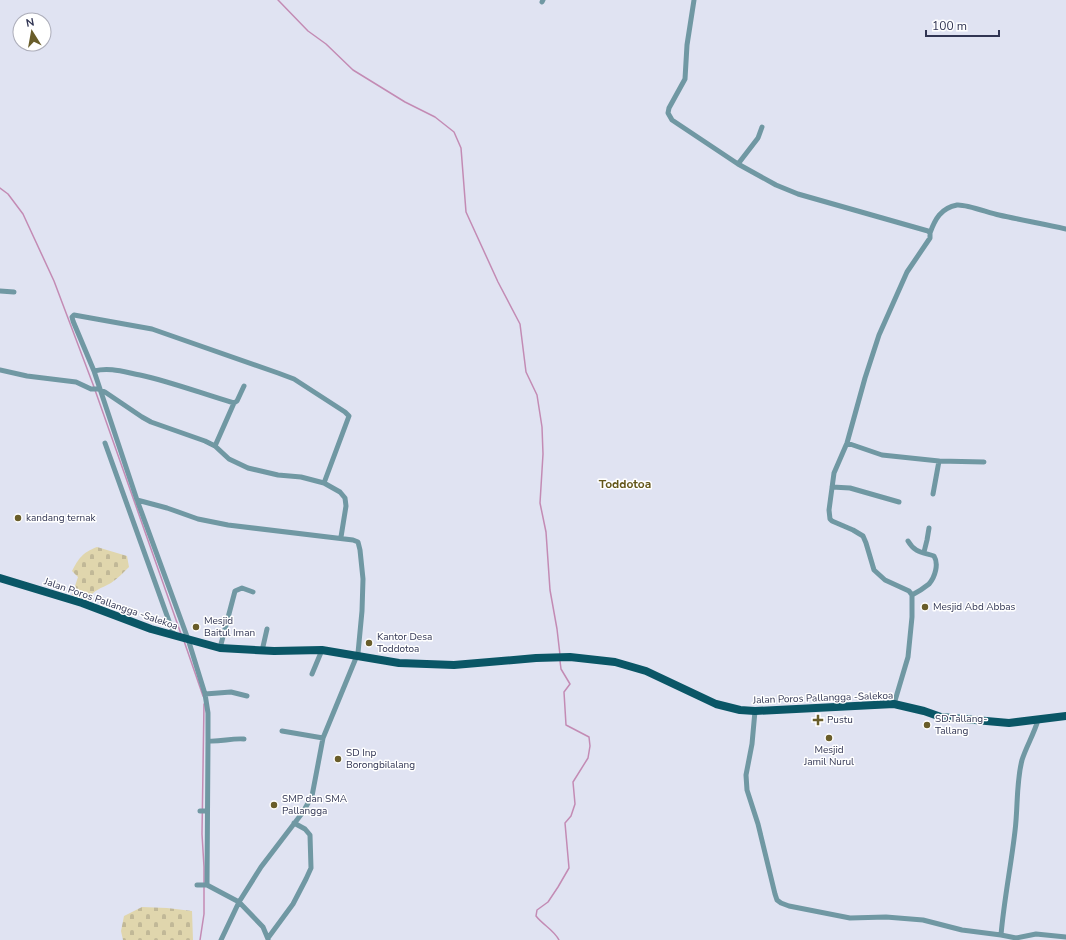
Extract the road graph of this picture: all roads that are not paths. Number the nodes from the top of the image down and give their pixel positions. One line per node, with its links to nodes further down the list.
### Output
1 (694, 0): 3 (street)
2 (762, 127): 3 (street)
3 (738, 164): 5 (street)
4 (1066, 229): 5 (street)
5 (930, 232): 14 (street)
6 (0, 291): 7 (street)
7 (14, 292)
8 (0, 370): 11 (street)
9 (94, 371): 11 (street); 12 (street); 18 (street)
10 (244, 386): 12 (street)
11 (96, 389): 15 (street); 21 (street)
12 (234, 403): 15 (street)
13 (106, 443): 31 (street)
14 (847, 443): 16 (street); 19 (street)
15 (215, 446): 18 (street)
16 (939, 461): 17 (street); 20 (street)
17 (984, 462)
18 (324, 483): 24 (street)
19 (832, 487): 22 (street); 29 (street)
20 (933, 494)
21 (137, 500): 24 (street); 31 (street)
22 (899, 502)
23 (929, 528): 26 (street)
24 (341, 537): 35 (street)
25 (908, 541): 26 (street)
26 (924, 552): 29 (street)
27 (0, 578): 31 (main road, Jalan Poros Pallangga -Salekoa)
28 (253, 592): 32 (street)
29 (912, 595): 39 (street)
30 (267, 629): 34 (street)
31 (182, 637): 32 (main road, Jalan Poros Pallangga -Salekoa); 37 (street)
32 (220, 648): 34 (main road, Jalan Poros Pallangga -Salekoa)
33 (322, 650): 34 (main road, Jalan Poros Pallangga -Salekoa); 35 (main road, Jalan Poros Pallangga -Salekoa); 36 (street)
34 (262, 651)
35 (357, 655): 40 (main road, Jalan Poros Pallangga -Salekoa); 44 (street)
36 (312, 674)
37 (205, 694): 38 (street); 46 (street)
38 (247, 696)
39 (894, 704): 40 (main road, Jalan Poros Pallangga -Salekoa); 42 (main road, Jalan Poros Pallangga -Salekoa)
40 (755, 711): 49 (street)
41 (1066, 716): 42 (main road, Jalan Poros Pallangga -Salekoa)
42 (1038, 720): 49 (street)
43 (282, 731): 44 (street)
44 (323, 738): 47 (street)
45 (244, 739): 46 (street)
46 (208, 741): 48 (street)
47 (294, 823): 48 (street); 51 (street)
48 (239, 902): 51 (street); 52 (street)
49 (1001, 935): 50 (street)
50 (1066, 937)
51 (268, 939)
52 (221, 940)

